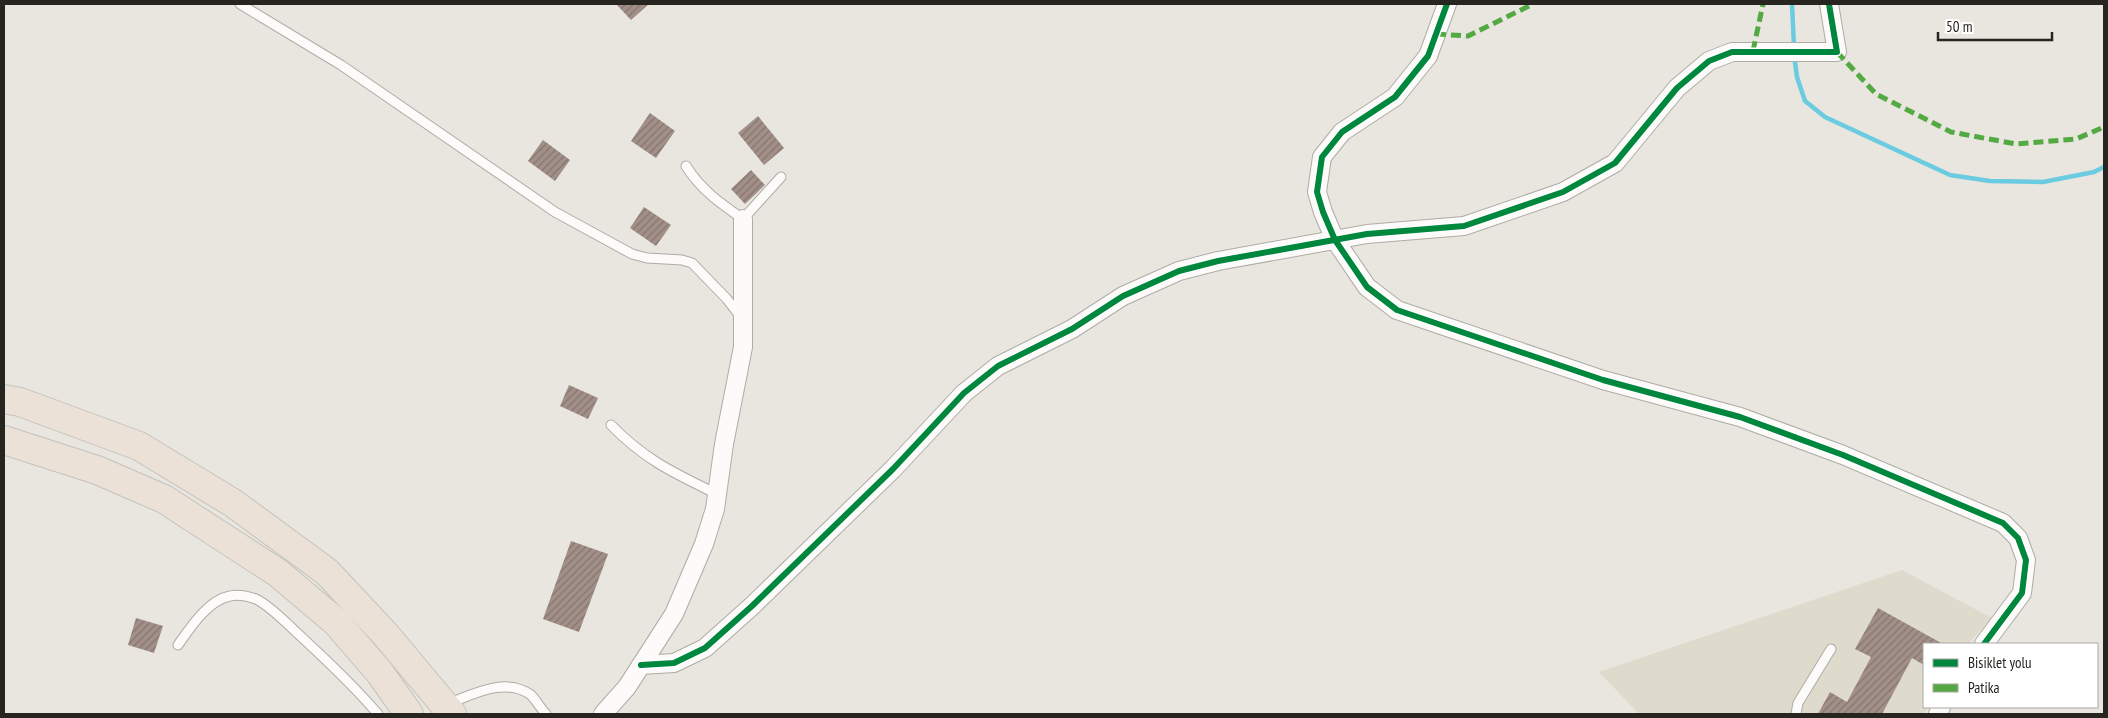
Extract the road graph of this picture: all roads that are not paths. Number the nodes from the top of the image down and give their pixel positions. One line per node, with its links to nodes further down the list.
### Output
1 (240, 4): 8 (lane)
2 (1447, 4): 7 (street)
3 (1829, 4): 7 (street)
4 (686, 166): 6 (lane)
5 (781, 177): 6 (lane)
6 (743, 219): 8 (street)
7 (1335, 240): 13 (street); 16 (street)
8 (744, 321): 12 (street)
9 (4, 399): 17 (highway)
10 (610, 425): 12 (lane)
11 (4, 440): 19 (highway)
12 (717, 494): 16 (street)
13 (1985, 643)
14 (178, 645): 18 (lane)
15 (1831, 649): 22 (lane)
16 (641, 665): 21 (street)
17 (448, 709): 20 (lane)
18 (378, 714)
19 (409, 714)
20 (546, 714)
21 (603, 714)
22 (1796, 714)

